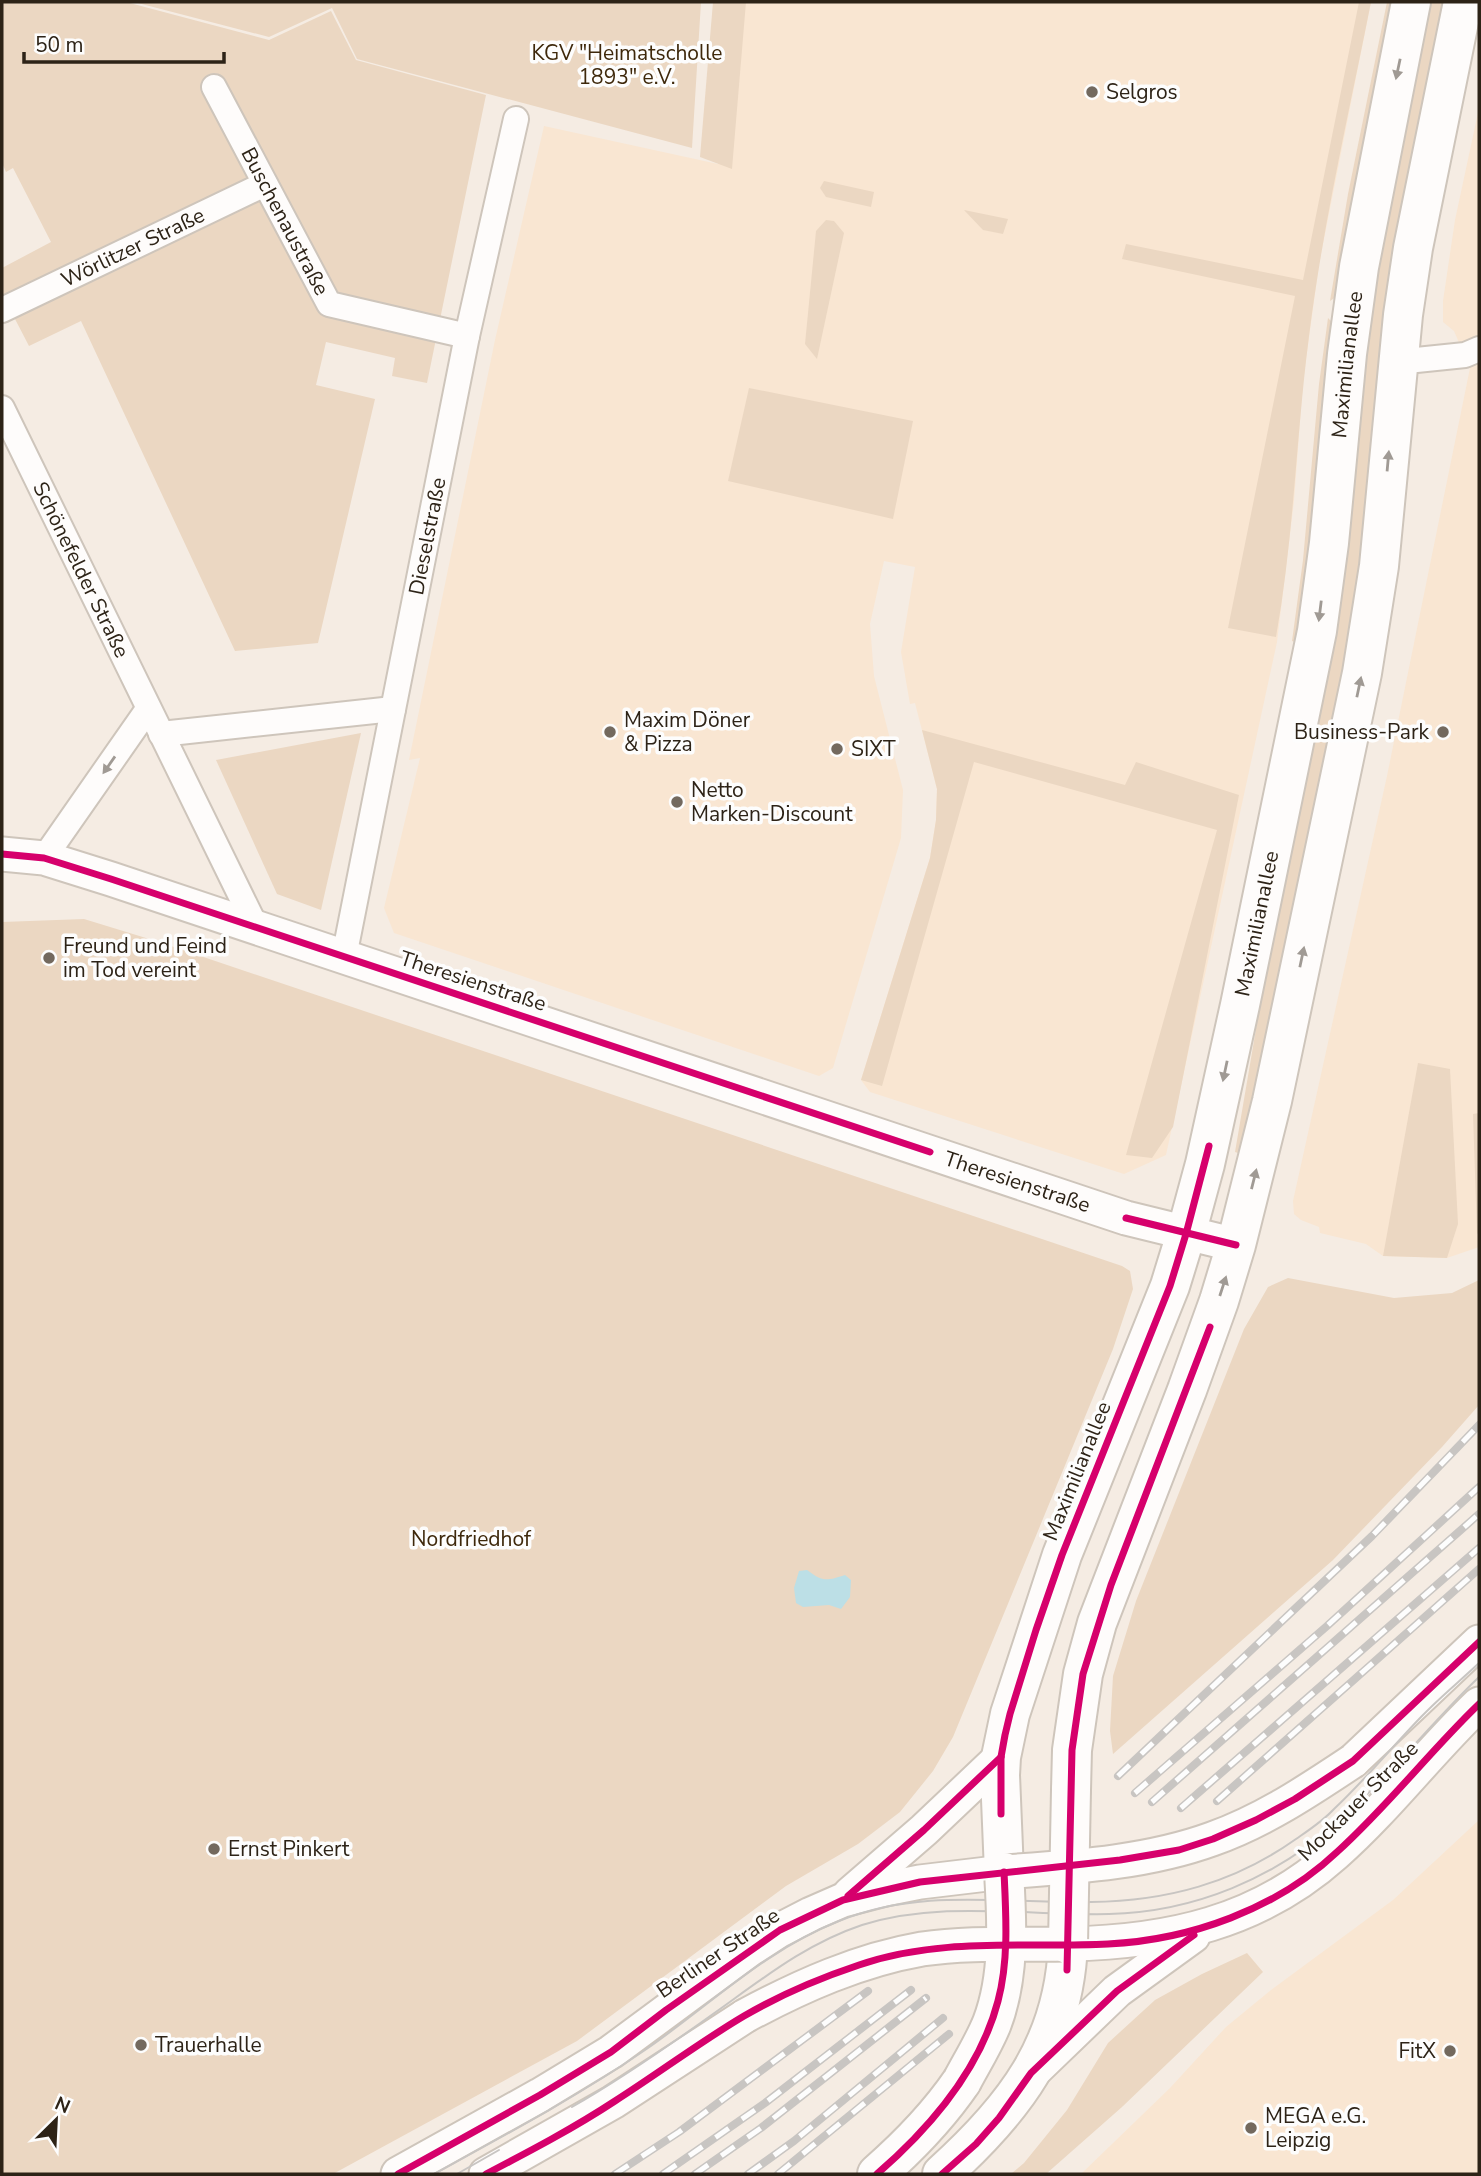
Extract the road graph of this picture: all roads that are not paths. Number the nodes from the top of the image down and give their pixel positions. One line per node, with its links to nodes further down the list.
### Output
1 (1411, 2): 18 (main road, Maximilianallee, one-way to 18)
2 (1463, 2): 9 (main road)
3 (214, 87): 5 (street, Buschenaustraße)
4 (516, 119): 7 (street, Dieselstraße)
5 (265, 184): 6 (street, Wörlitzer Straße); 7 (street, Buschenaustraße)
6 (2, 310)
7 (467, 336): 12 (street, Dieselstraße)
8 (1479, 349): 9 (street)
9 (1397, 362): 19 (main road, one-way to 9)
10 (2, 408): 11 (street, Schönefelder Straße)
11 (148, 709): 13 (street, Schönefelder Straße); 15 (street, one-way to 15)
12 (393, 709): 13 (street); 17 (street, Dieselstraße)
13 (161, 734): 16 (street, Schönefelder Straße)
14 (2, 854): 15 (main road, Theresienstraße)
15 (44, 858): 16 (main road, Theresienstraße)
16 (257, 929): 17 (main road, Theresienstraße)
17 (344, 957): 18 (main road, Theresienstraße)
18 (1186, 1234): 19 (main road, Theresienstraße); 22 (main road, Maximilianallee)
19 (1237, 1245): 24 (main road, one-way to 19, bridge)
20 (1479, 1642): 23 (main road, Mockauer Straße, bridge)
21 (1479, 1703): 27 (main road, Mockauer Straße)
22 (1001, 1757): 25 (main road, Maximilianallee); 26 (main road)
23 (1138, 1858): 24 (main road, Berliner Straße, bridge)
24 (1070, 1866): 25 (main road, Berliner Straße, bridge); 28 (main road, bridge)
25 (1004, 1872): 26 (main road, Berliner Straße); 29 (main road, Maximilianallee, bridge)
26 (843, 1900): 31 (main road, Berliner Straße)
27 (1206, 1926): 28 (main road, Mockauer Straße); 30 (main road)
28 (1068, 1944): 29 (main road, Mockauer Straße, bridge); 30 (main road)
29 (1005, 1945): 32 (main road, bridge); 33 (main road, Maximilianallee, bridge)
30 (1024, 2083): 34 (main road)
31 (398, 2174)
32 (486, 2174)
33 (877, 2174)
34 (942, 2174)

